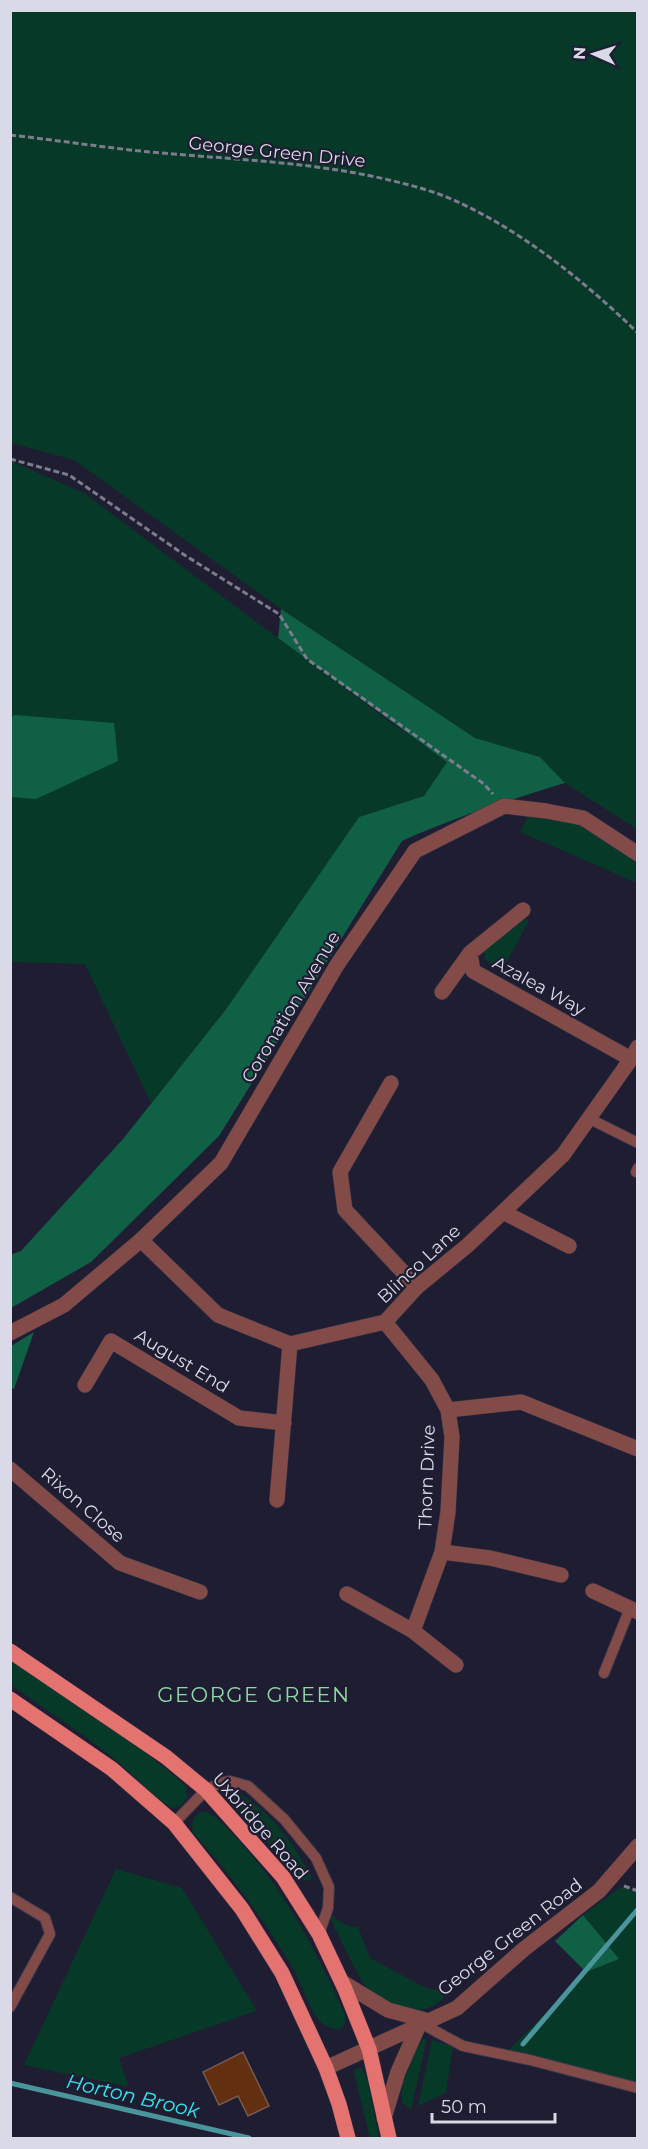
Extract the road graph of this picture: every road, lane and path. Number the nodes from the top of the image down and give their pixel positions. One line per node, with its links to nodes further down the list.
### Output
1 (10, 135): 2 (path, George Green Drive)
2 (638, 333)
3 (10, 459): 4 (path)
4 (504, 807): 5 (street); 14 (street, Coronation Avenue)
5 (638, 854)
6 (523, 910): 7 (street, Azalea Way)
7 (470, 953): 8 (street); 9 (street, Azalea Way)
8 (442, 992)
9 (634, 1053): 11 (street, Blinco Lane)
10 (391, 1083): 16 (street)
11 (588, 1118): 12 (lane); 13 (street, Blinco Lane)
12 (638, 1143)
13 (503, 1212): 15 (street); 16 (street, Blinco Lane)
14 (141, 1240): 18 (street, Coronation Avenue); 19 (street)
15 (569, 1246)
16 (417, 1287): 17 (street, Blinco Lane)
17 (385, 1322): 19 (street, Blinco Lane); 21 (street, Thorn Drive)
18 (10, 1333)
19 (290, 1344): 22 (street)
20 (86, 1385): 22 (street, August End)
21 (448, 1410): 23 (street); 26 (street, Thorn Drive)
22 (284, 1423): 25 (street)
23 (638, 1449)
24 (10, 1469): 29 (street, Rixon Close)
25 (277, 1500)
26 (442, 1552): 27 (street); 32 (street, Thorn Drive)
27 (561, 1575)
28 (593, 1591): 31 (street)
29 (200, 1592)
30 (346, 1594): 32 (street)
31 (634, 1610): 35 (lane)
32 (413, 1630): 34 (street)
33 (10, 1651): 37 (main road, Uxbridge Road)
34 (456, 1665)
35 (604, 1673)
36 (10, 1699): 38 (main road)
37 (206, 1790): 38 (lane); 41 (main road, Uxbridge Road); 41 (lane)
38 (174, 1823): 46 (main road)
39 (638, 1846): 44 (street, George Green Road)
40 (10, 1897): 43 (lane)
41 (319, 1934): 42 (main road, Uxbridge Road)
42 (342, 1982): 44 (street); 45 (main road, Uxbridge Road)
43 (10, 2007)
44 (423, 2024): 45 (street, George Green Road); 47 (lane); 48 (street)
45 (369, 2049): 46 (street, George Green Road); 48 (main road, Uxbridge Road)
46 (326, 2068): 49 (main road)
47 (638, 2088)
48 (384, 2118): 50 (main road, Uxbridge Road)
49 (348, 2139)
50 (389, 2139)

